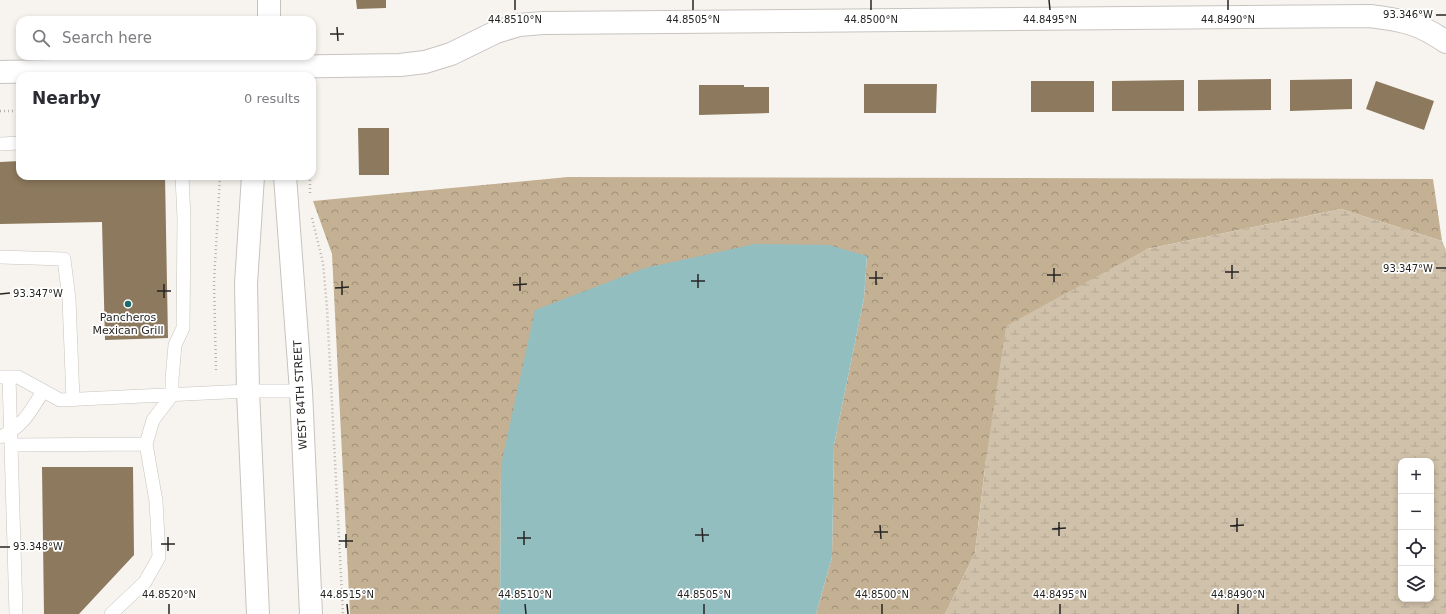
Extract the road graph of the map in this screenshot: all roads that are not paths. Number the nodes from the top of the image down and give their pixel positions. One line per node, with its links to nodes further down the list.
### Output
1 (269, 0): 2 (street)
2 (269, 16)
3 (1446, 42): 4 (street)
4 (270, 69): 7 (street)
5 (0, 72): 6 (street)
6 (16, 72)
7 (172, 72)
8 (16, 143): 9 (lane)
9 (0, 144)
10 (182, 180): 18 (lane)
11 (253, 180): 16 (street)
12 (285, 180): 17 (street, WEST 84TH STREET)
13 (0, 257): 19 (lane)
14 (5, 377): 15 (lane); 20 (lane)
15 (43, 391): 19 (lane); 20 (lane)
16 (248, 391): 17 (lane); 18 (lane); 24 (street)
17 (301, 391): 25 (street, WEST 84TH STREET)
18 (172, 395): 19 (lane); 21 (lane)
19 (73, 400)
20 (8, 438): 21 (lane); 22 (lane)
21 (146, 444): 23 (lane)
22 (16, 614)
23 (111, 614)
24 (258, 614)
25 (311, 614)

